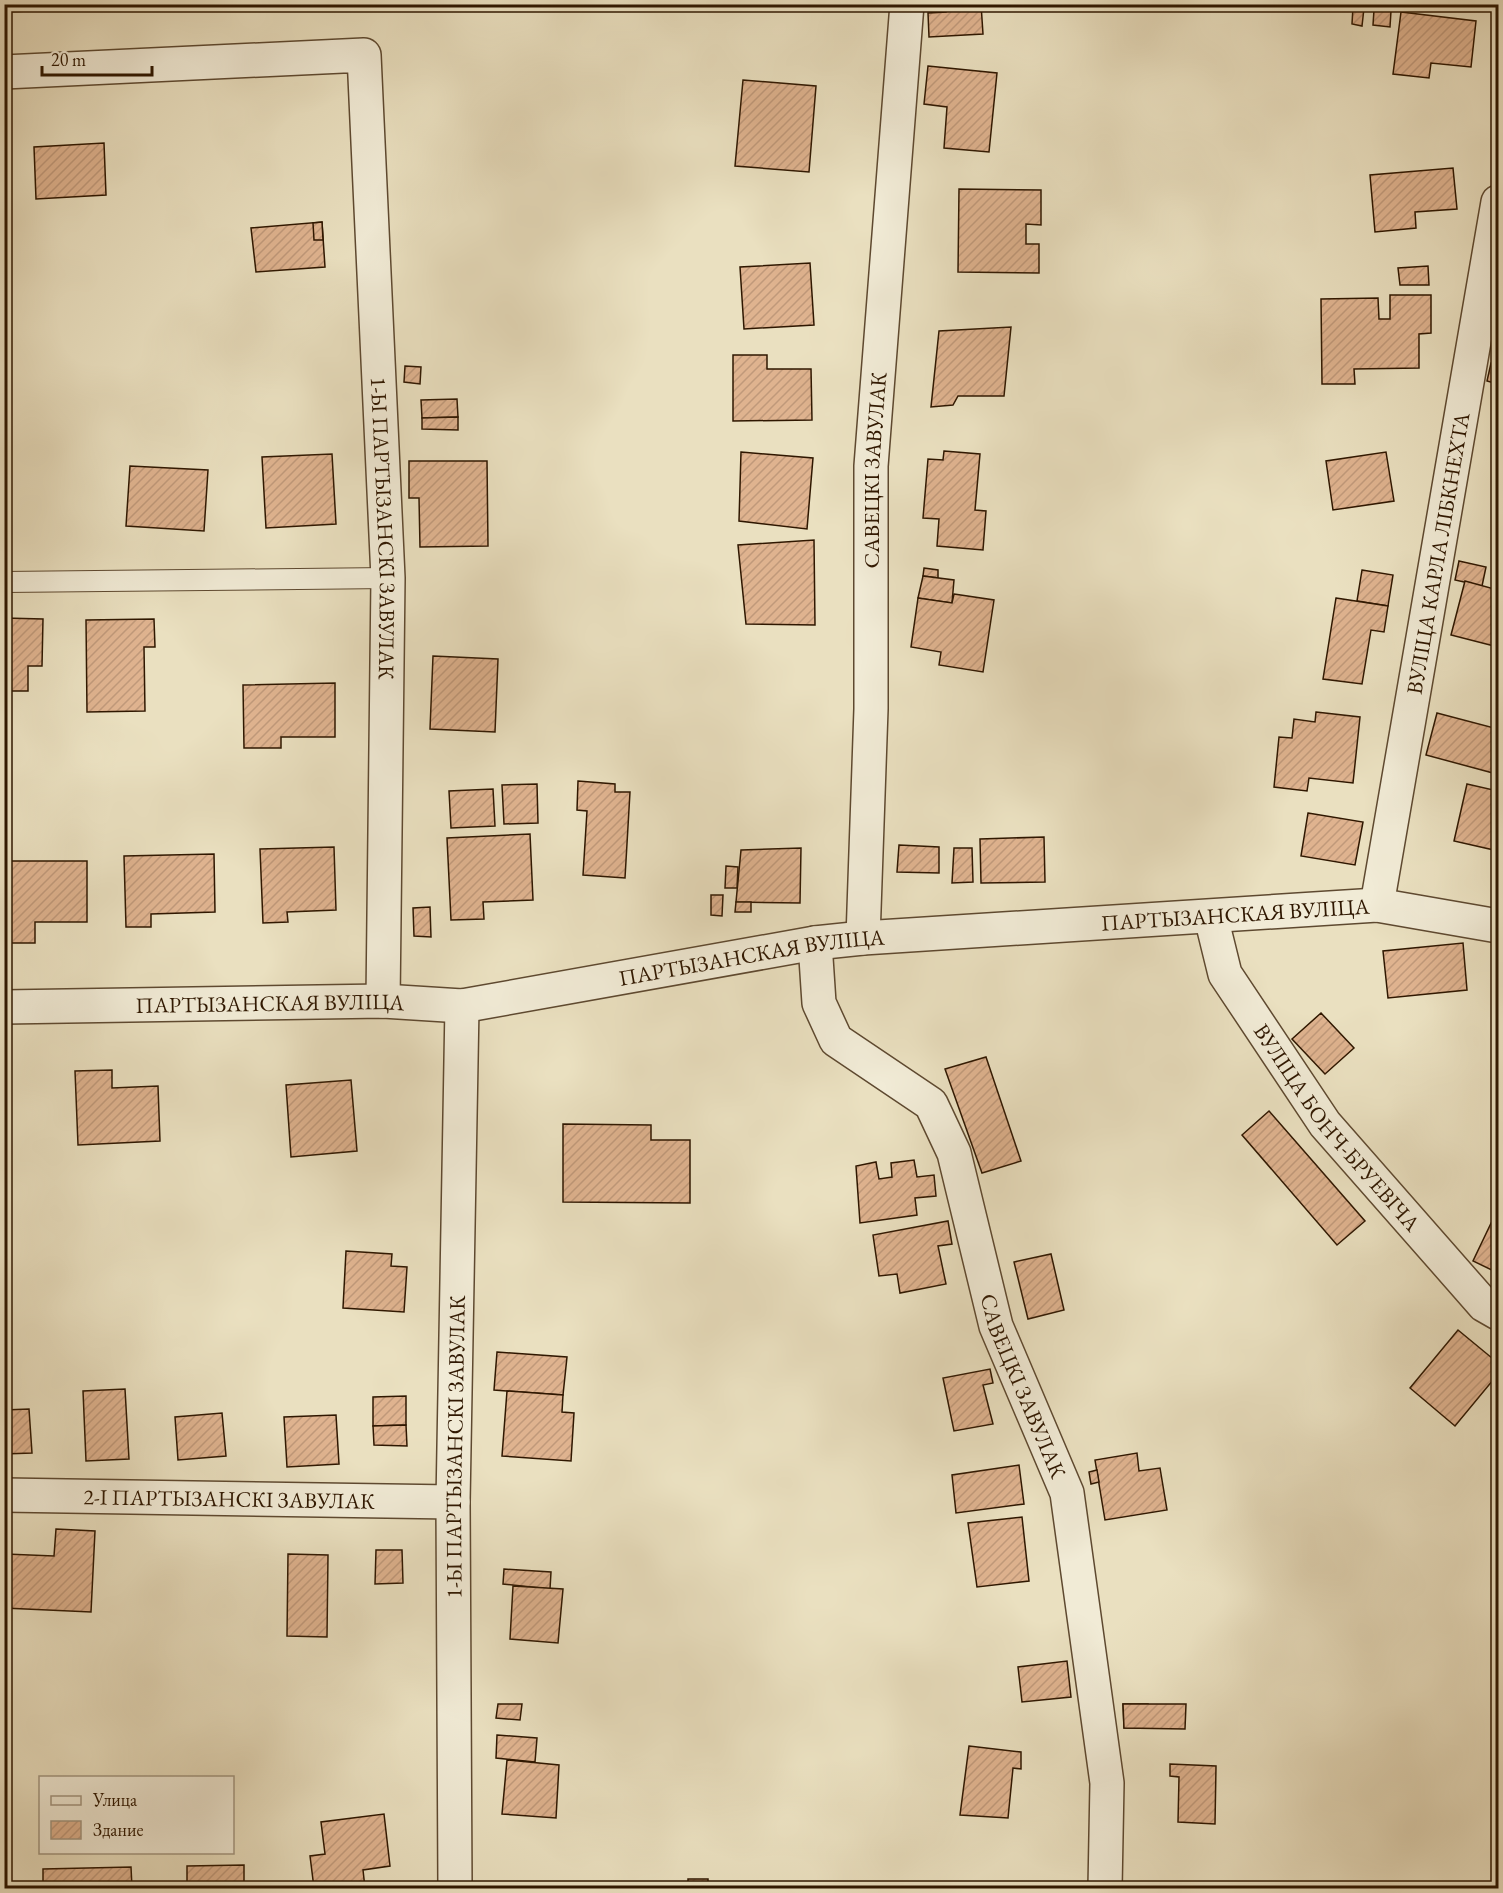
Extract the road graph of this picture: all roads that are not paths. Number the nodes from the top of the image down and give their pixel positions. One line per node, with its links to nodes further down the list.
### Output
1 (908, 4): 9 (street, САВЕЦКІ ЗАВУЛАК)
2 (4, 72): 4 (street, 1-Ы ПАРТЫЗАНСКІ ЗАВУЛАК)
3 (1498, 202): 6 (street, ВУЛІЦА КАРЛА ЛІБКНЕХТА)
4 (388, 578): 5 (lane); 11 (street, 1-Ы ПАРТЫЗАНСКІ ЗАВУЛАК)
5 (4, 582)
6 (1377, 905): 7 (street, ПАРТЫЗАНСКАЯ ВУЛІЦА); 8 (street, ПАРТЫЗАНСКАЯ ВУЛІЦА)
7 (1211, 917): 9 (street, ПАРТЫЗАНСКАЯ ВУЛІЦА); 14 (street, ВУЛІЦА БОНЧ-БРУЕВІЧА)
8 (1498, 926)
9 (863, 938): 10 (street, ПАРТЫЗАНСКАЯ ВУЛІЦА)
10 (815, 943): 12 (street, ПАРТЫЗАНСКАЯ ВУЛІЦА); 18 (street, САВЕЦКІ ЗАВУЛАК)
11 (383, 1001): 12 (street, ПАРТЫЗАНСКАЯ ВУЛІЦА); 13 (street, ПАРТЫЗАНСКАЯ ВУЛІЦА)
12 (462, 1006): 16 (street, 1-Ы ПАРТЫЗАНСКІ ЗАВУЛАК)
13 (4, 1007)
14 (1498, 1313)
15 (4, 1495): 16 (street, 2-І ПАРТЫЗАНСКІ ЗАВУЛАК)
16 (453, 1502): 17 (street, 1-Ы ПАРТЫЗАНСКІ ЗАВУЛАК)
17 (455, 1888)
18 (1105, 1888)

